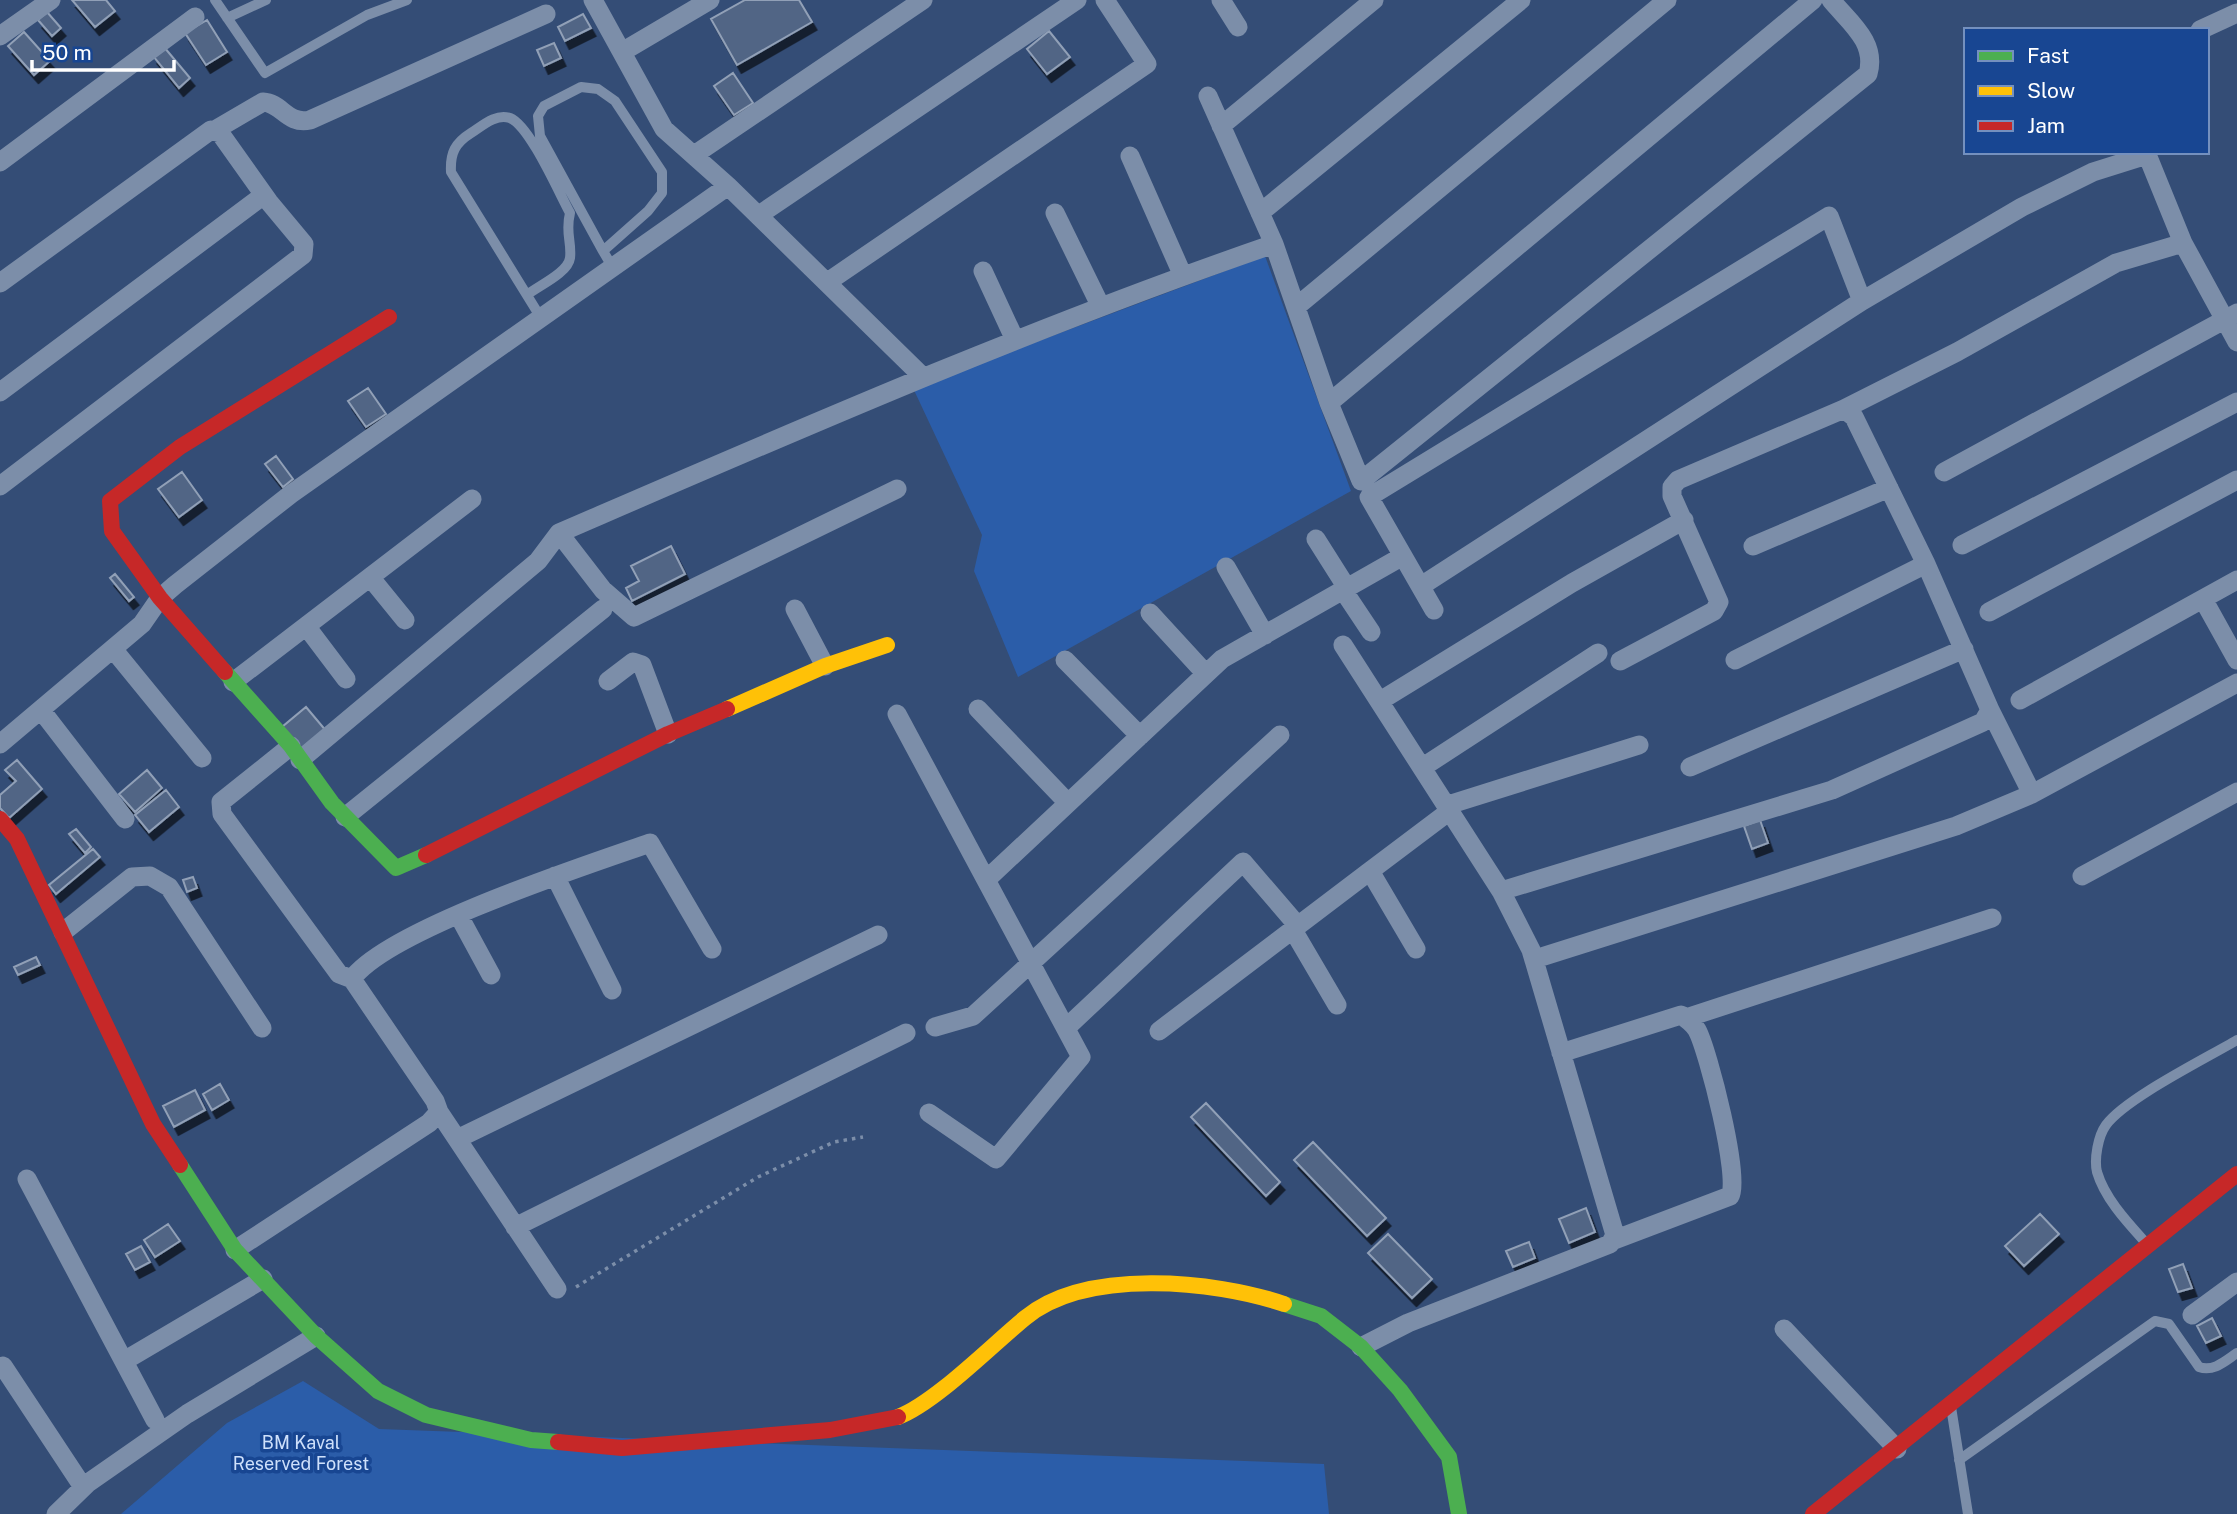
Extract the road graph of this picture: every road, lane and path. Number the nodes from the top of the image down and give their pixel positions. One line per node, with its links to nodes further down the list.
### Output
1 (51, 0): 16 (street)
2 (215, 0): 20 (lane)
3 (265, 0): 20 (lane)
4 (407, 0): 20 (lane)
5 (593, 0): 24 (street)
6 (709, 0): 24 (street)
7 (923, 0): 29 (street)
8 (1077, 0): 36 (street)
9 (1105, 0): 42 (street)
10 (1221, 0): 21 (street)
11 (1374, 0): 26 (street)
12 (1521, 0): 35 (street)
13 (1667, 0): 47 (street)
14 (1813, 0): 56 (street)
15 (1831, 0): 56 (street)
16 (27, 6): 23 (street)
17 (2237, 13): 22 (street)
18 (545, 14): 27 (street)
19 (195, 17): 31 (street)
20 (227, 18)
21 (1238, 27)
22 (2204, 28)
23 (0, 36)
24 (622, 52): 29 (street)
25 (1208, 96): 26 (street)
26 (1221, 126): 35 (street)
27 (215, 130): 33 (street); 43 (street)
28 (2146, 154): 37 (street); 45 (street)
29 (694, 155): 32 (street)
30 (1130, 156): 41 (street)
31 (0, 162)
32 (728, 186): 36 (street); 39 (street)
33 (264, 195): 54 (street); 60 (street)
34 (1055, 213): 46 (street)
35 (1260, 213): 38 (street)
36 (759, 215): 42 (street)
37 (2183, 243): 48 (street); 57 (street)
38 (1274, 244): 41 (street); 47 (street)
39 (608, 259): 39 (lane); 50 (street)
40 (983, 271): 51 (street)
41 (1183, 276): 46 (street)
42 (828, 281): 53 (street)
43 (0, 283)
44 (527, 295): 44 (lane); 50 (lane)
45 (1862, 301): 69 (street); 74 (street)
46 (1101, 307): 51 (street)
47 (1296, 307): 56 (street)
48 (2231, 316): 52 (street); 58 (street)
49 (389, 317): 76 (main road)
50 (541, 318): 76 (street)
51 (1015, 340): 53 (street)
52 (2237, 342)
53 (922, 376): 65 (street)
54 (0, 392)
55 (2237, 402): 67 (street)
56 (1329, 403)
57 (1844, 409): 61 (street); 64 (street)
58 (1944, 472)
59 (2237, 481): 81 (street)
60 (0, 486)
61 (1889, 488): 68 (street); 70 (street)
62 (897, 489): 65 (street)
63 (472, 499): 72 (street)
64 (1684, 520): 95 (street); 103 (street)
65 (559, 533): 113 (street)
66 (1316, 539): 75 (street)
67 (1962, 545)
68 (1754, 546)
69 (1403, 556): 74 (street); 75 (street)
70 (1926, 564): 90 (street); 93 (street)
71 (1226, 567): 86 (street)
72 (370, 577): 83 (street); 84 (street)
73 (2237, 580): 77 (street)
74 (1420, 586): 80 (street)
75 (1345, 589): 85 (street); 86 (street)
76 (160, 598): 89 (street); 99 (main road)
77 (2203, 599): 94 (street); 102 (street)
78 (603, 609): 121 (street)
79 (795, 609): 96 (street)
80 (1434, 610)
81 (1989, 612)
82 (1150, 613): 97 (street)
83 (405, 620)
84 (306, 626): 98 (street); 99 (street)
85 (1371, 632)
86 (1265, 635): 97 (street)
87 (887, 645): 96 (main road)
88 (1343, 645): 103 (street)
89 (113, 649): 105 (street); 114 (street)
90 (1964, 649): 106 (street); 116 (street)
91 (1598, 653): 115 (street)
92 (1065, 660): 110 (street)
93 (1735, 660)
94 (2237, 660)
95 (1620, 661)
96 (824, 666): 108 (main road)
97 (1206, 674): 110 (street)
98 (346, 679)
99 (233, 681): 113 (main road)
100 (608, 681): 108 (street)
101 (2237, 683): 118 (street)
102 (2020, 700)
103 (1380, 701): 115 (street)
104 (978, 709): 119 (street)
105 (41, 710): 111 (street); 123 (street)
106 (1990, 710): 118 (street); 128 (street)
107 (897, 714): 127 (street)
108 (668, 734): 121 (main road)
109 (1280, 735): 137 (street)
110 (1140, 736): 119 (street)
111 (0, 744)
112 (1639, 745): 120 (street)
113 (295, 753): 121 (main road); 139 (street)
114 (202, 758)
115 (1423, 767): 120 (street)
116 (1690, 767)
117 (2237, 792): 126 (street)
118 (2032, 794): 136 (street)
119 (1068, 803): 127 (street)
120 (1449, 808): 124 (street); 128 (street)
121 (345, 817)
122 (0, 818): 132 (main road)
123 (125, 820)
124 (1370, 872): 131 (street); 135 (street)
125 (555, 876): 129 (street); 134 (street); 140 (street)
126 (2082, 876)
127 (986, 880): 137 (street)
128 (1501, 891): 136 (street)
129 (459, 916): 138 (street); 139 (street)
130 (1992, 918): 142 (street)
131 (1295, 928): 141 (street); 145 (street); 146 (street)
132 (64, 932): 144 (street); 159 (main road)
133 (878, 934): 153 (street)
134 (712, 949)
135 (1416, 949)
136 (1535, 960): 149 (street)
137 (1031, 963): 143 (street); 145 (street)
138 (491, 975)
139 (352, 979): 150 (street)
140 (612, 990)
141 (1337, 1005)
142 (1686, 1018): 149 (street); 157 (street)
143 (935, 1027)
144 (262, 1028)
145 (1066, 1028): 151 (street)
146 (1158, 1031)
147 (906, 1032): 156 (street)
148 (2237, 1040): 158 (lane)
149 (1561, 1053): 157 (street)
150 (439, 1112): 153 (street); 159 (street)
151 (929, 1113)
152 (863, 1137): 162 (path)
153 (459, 1138): 156 (street)
154 (27, 1179): 168 (street)
155 (2235, 1179): 158 (main road)
156 (515, 1227): 162 (street)
157 (1615, 1240): 166 (street)
158 (2147, 1243): 170 (main road)
159 (235, 1250): 160 (main road)
160 (263, 1279): 165 (main road); 168 (street)
161 (2237, 1282): 163 (street)
162 (557, 1289)
163 (2192, 1315)
164 (1784, 1329): 172 (street)
165 (316, 1336): 166 (main road); 174 (street)
166 (1361, 1347): 176 (main road)
167 (2237, 1353): 173 (lane)
168 (124, 1362): 171 (street)
169 (3, 1366): 174 (street)
170 (1951, 1406): 172 (main road); 173 (lane)
171 (155, 1420)
172 (1897, 1449): 177 (main road)
173 (1959, 1460): 178 (lane)
174 (83, 1488): 175 (street)
175 (55, 1514)
176 (1459, 1514)
177 (1813, 1514)
178 (1968, 1514)

